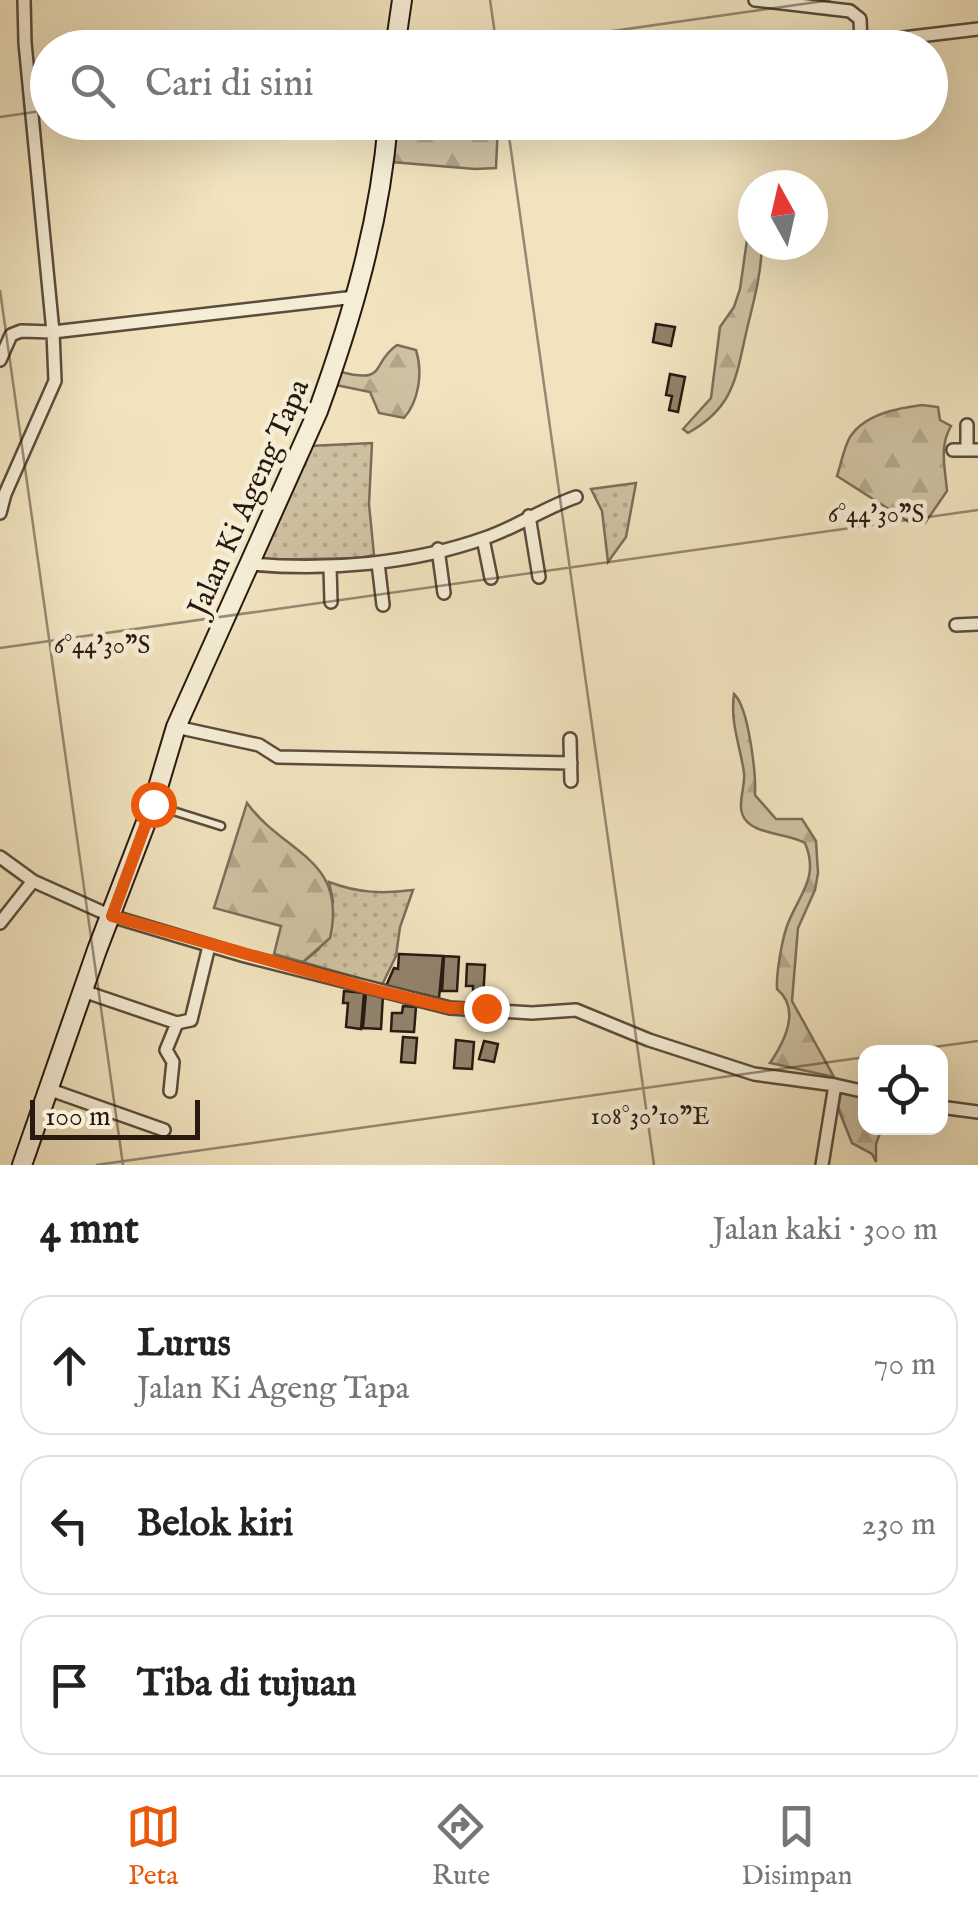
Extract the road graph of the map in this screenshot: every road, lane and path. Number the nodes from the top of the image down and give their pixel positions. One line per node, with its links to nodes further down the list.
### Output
1 (24, 0): 8 (street)
2 (402, 0): 5 (street)
3 (755, 0): 6 (street)
4 (978, 28): 7 (street)
5 (398, 30)
6 (860, 30)
7 (948, 32)
8 (30, 101)
9 (34, 140): 12 (street)
10 (386, 140): 11 (street, Jalan Ki Ageng Tapa)
11 (355, 297): 12 (street); 23 (street, Jalan Ki Ageng Tapa)
12 (53, 332): 13 (street); 18 (street)
13 (6, 333): 14 (street)
14 (0, 360)
15 (967, 425): 16 (street)
16 (966, 450)
17 (576, 497): 19 (street)
18 (0, 512)
19 (529, 516): 20 (street); 26 (street)
20 (483, 539): 21 (street); 25 (street)
21 (438, 549): 22 (street); 27 (street)
22 (378, 563): 24 (street); 29 (street)
23 (250, 564): 24 (street); 32 (street, Jalan Ki Ageng Tapa)
24 (330, 567): 28 (street)
25 (491, 578)
26 (539, 578)
27 (444, 592)
28 (331, 602)
29 (382, 606)
30 (956, 624): 31 (street)
31 (978, 624)
32 (176, 727): 34 (street); 36 (street, Jalan Ki Ageng Tapa)
33 (570, 739): 34 (street)
34 (571, 763): 35 (street)
35 (571, 780)
36 (153, 804): 37 (lane); 40 (street, Jalan Ki Ageng Tapa)
37 (220, 826)
38 (0, 857): 39 (street)
39 (32, 881): 40 (street); 41 (street)
40 (112, 916): 42 (street); 43 (street, Jalan Ki Ageng Tapa)
41 (0, 923)
42 (209, 946): 44 (street); 45 (street)
43 (83, 991): 44 (street); 46 (street, Jalan Ki Ageng Tapa)
44 (176, 1023): 48 (street)
45 (835, 1085): 47 (street); 53 (street)
46 (48, 1089): 51 (street); 52 (street, Jalan Ki Ageng Tapa)
47 (858, 1090)
48 (170, 1091)
49 (948, 1108): 50 (street)
50 (978, 1112)
51 (164, 1130)
52 (22, 1165)
53 (822, 1165)

